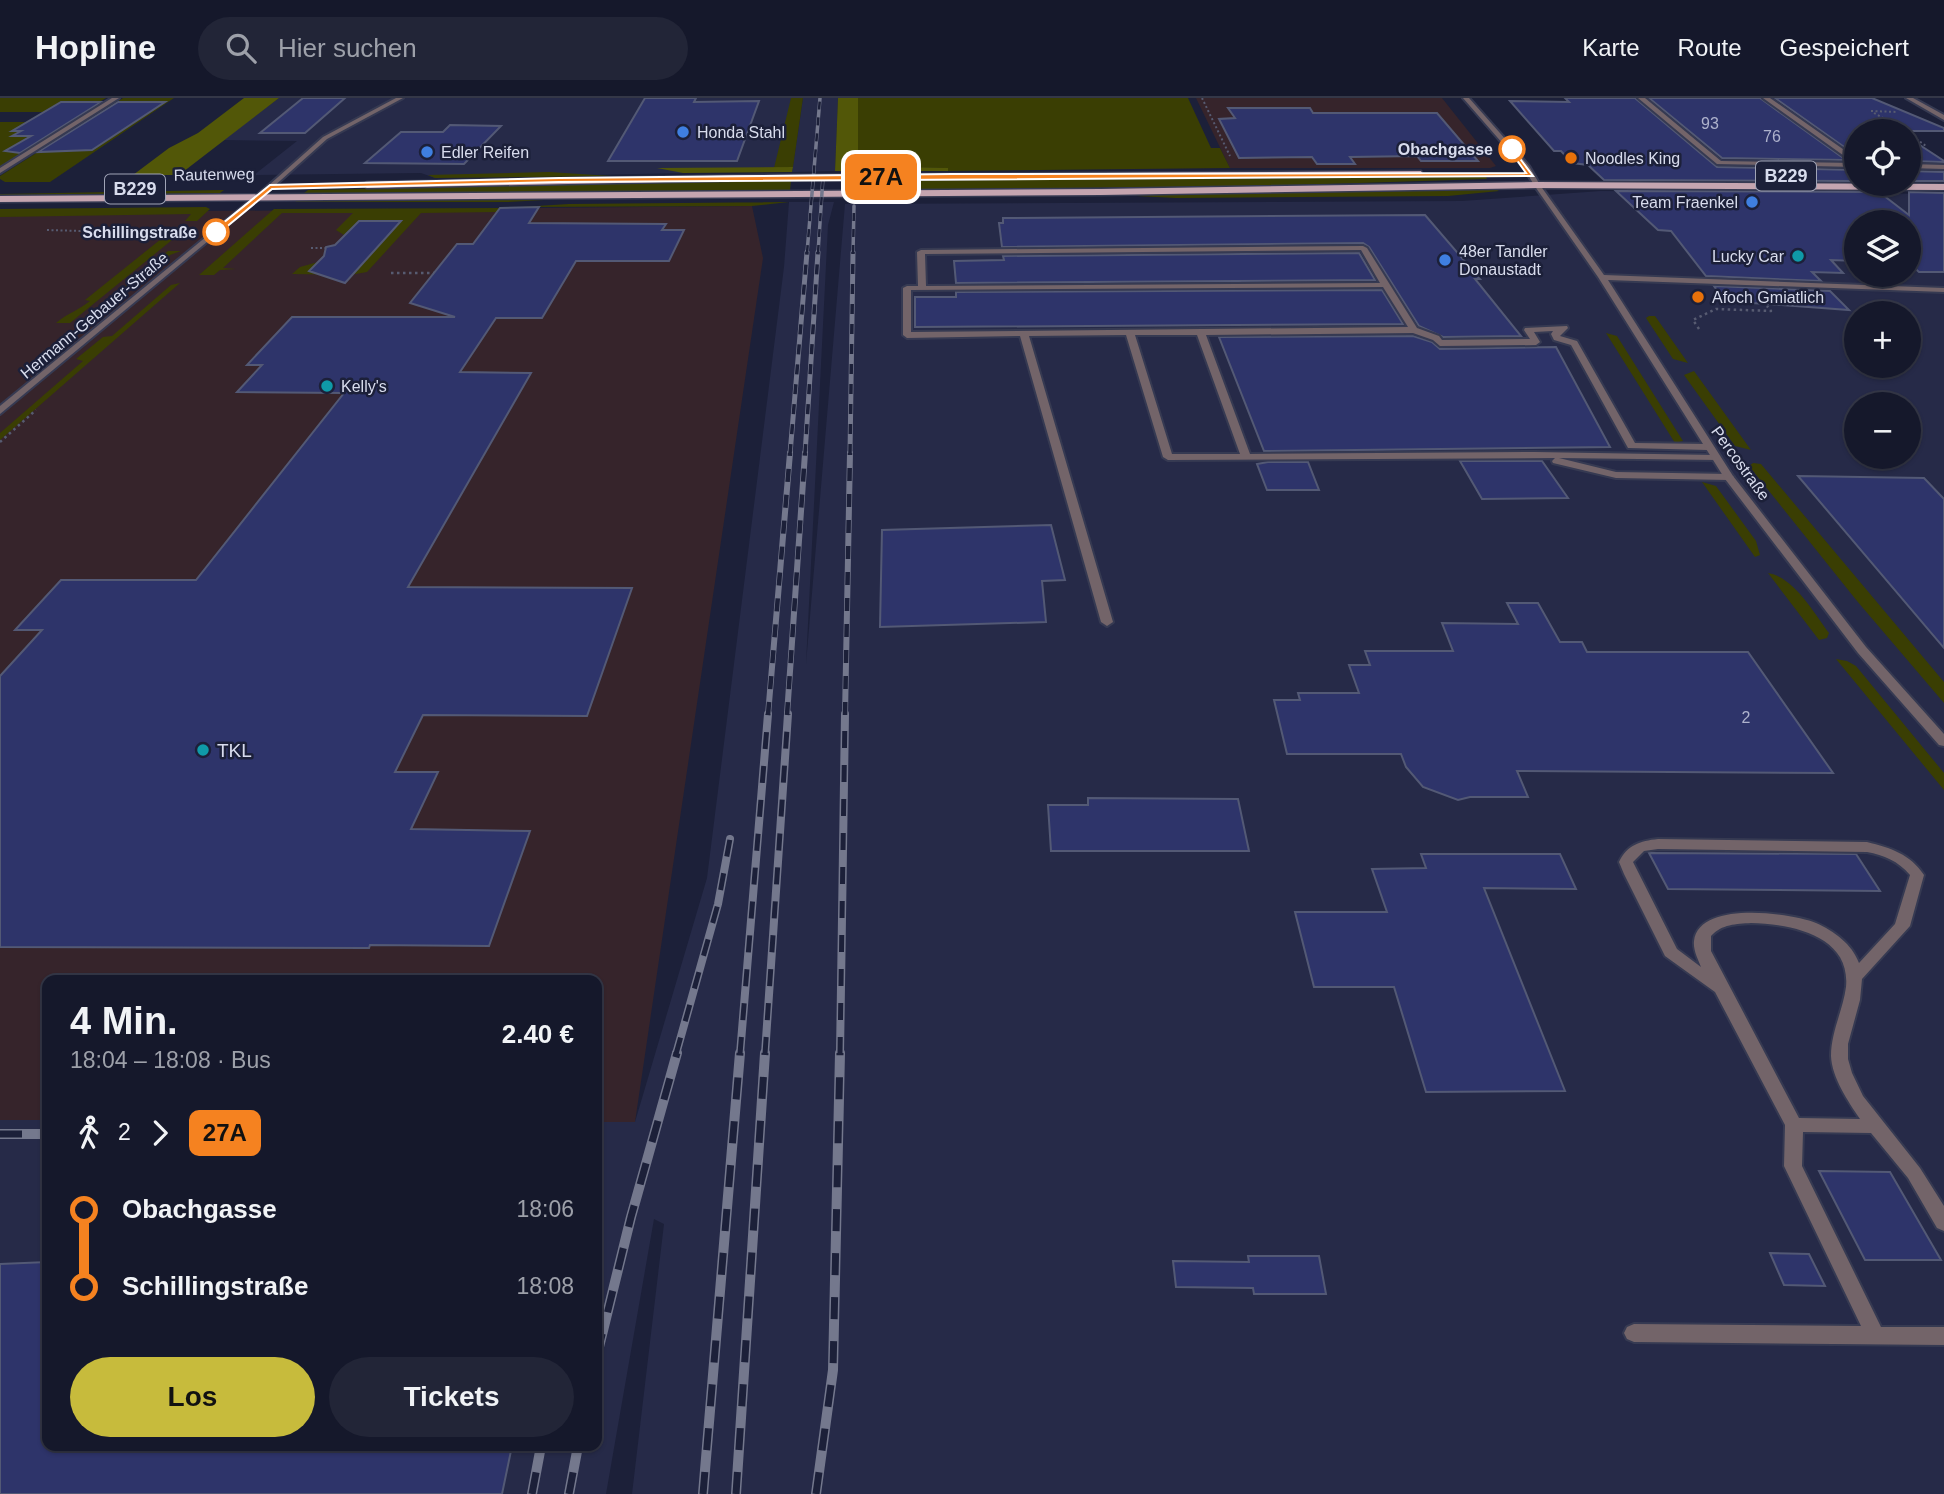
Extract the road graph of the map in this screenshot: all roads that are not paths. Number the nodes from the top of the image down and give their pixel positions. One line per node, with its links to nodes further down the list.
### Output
1 (116, 98): 12 (street)
2 (400, 98): 24 (street)
3 (1466, 98): 15 (street)
4 (1641, 98): 9 (street)
5 (1766, 98): 8 (street)
6 (1909, 98): 7 (street)
7 (1944, 118)
8 (1844, 154)
9 (1844, 163)
10 (1921, 166): 11 (street)
11 (1944, 167)
12 (0, 171)
13 (1431, 174): 21 (main road)
14 (1508, 175): 15 (main road)
15 (1531, 175): 16 (main road); 22 (street)
16 (1678, 175)
17 (1741, 175): 18 (main road, B229)
18 (1844, 177)
19 (1921, 177): 20 (main road)
20 (1944, 177)
21 (358, 185)
22 (1537, 185): 25 (main road, Rautenweg / B229); 27 (main road, Rautenweg / B229); 29 (street, Percostraße)
23 (302, 186): 24 (main road, Rautenweg / B229)
24 (270, 187): 26 (main road, Rautenweg / B229); 27 (street, Hermann-Gebauer-Straße)
25 (1944, 187)
26 (0, 191)
27 (258, 197): 28 (main road, Rautenweg / B229); 37 (street, Hermann-Gebauer-Straße)
28 (0, 199)
29 (1602, 278): 32 (street); 38 (street, Percostraße)
30 (1386, 285): 31 (street); 31 (street); 33 (street)
31 (922, 288): 36 (street)
32 (1944, 290)
33 (1414, 330): 34 (street); 38 (street)
34 (1201, 332): 35 (street); 40 (street)
35 (1129, 333): 36 (street); 40 (street)
36 (1024, 335): 43 (street)
37 (0, 411)
38 (1708, 447): 41 (street, Percostraße)
39 (1535, 455): 40 (street); 41 (street); 42 (street)
40 (1246, 457)
41 (1715, 457): 42 (street, Percostraße)
42 (1729, 477): 44 (street, Percostraße)
43 (1107, 622)
44 (1944, 742)
45 (1855, 977): 46 (street); 46 (street); 48 (street)
46 (1719, 988): 47 (street)
47 (1794, 1125): 48 (street); 51 (street)
48 (1873, 1126): 49 (street)
49 (1944, 1223)
50 (1634, 1333): 51 (street)
51 (1875, 1335): 52 (street)
52 (1944, 1336)

